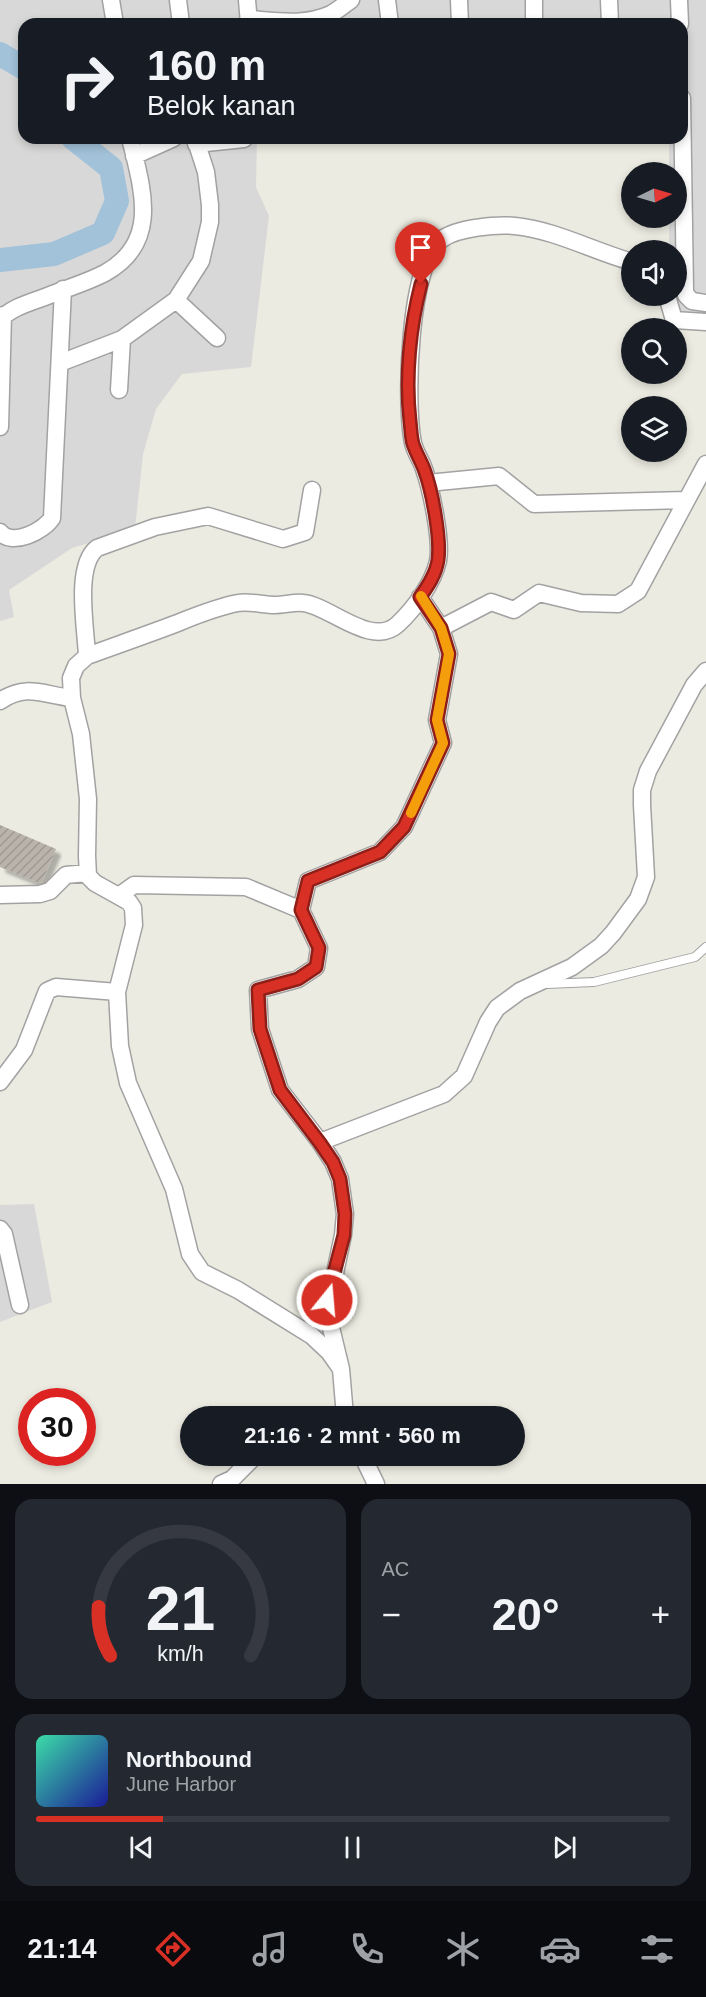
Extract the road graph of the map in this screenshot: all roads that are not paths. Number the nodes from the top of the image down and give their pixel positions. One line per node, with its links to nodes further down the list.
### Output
1 (111, 0): 10 (street)
2 (178, 0): 11 (street)
3 (247, 0): 12 (street)
4 (351, 0): 13 (street)
5 (387, 0): 14 (street)
6 (459, 0): 15 (street)
7 (534, 0): 16 (street)
8 (609, 0): 17 (street)
9 (679, 0): 18 (street)
10 (114, 18)
11 (180, 18)
12 (249, 18)
13 (319, 18)
14 (389, 18)
15 (460, 18)
16 (534, 18)
17 (609, 18)
18 (680, 18)
19 (131, 144): 23 (street)
20 (161, 144): 23 (street)
21 (197, 144): 26 (street)
22 (683, 144): 27 (street)
23 (134, 156): 25 (street)
24 (621, 258): 37 (street)
25 (63, 289): 29 (street); 33 (street)
26 (176, 300): 31 (street); 32 (street)
27 (706, 303)
28 (669, 306): 30 (street)
29 (2, 317): 35 (street)
30 (706, 322)
31 (217, 338)
32 (122, 339): 33 (street); 34 (street)
33 (60, 363): 40 (street)
34 (119, 390)
35 (0, 427)
36 (706, 464): 39 (street)
37 (428, 483): 39 (street); 41 (street)
38 (312, 490): 43 (street)
39 (686, 500): 42 (street)
40 (0, 532)
41 (420, 597): 42 (street); 43 (street)
42 (441, 628): 50 (street)
43 (87, 656): 45 (street)
44 (706, 671): 52 (street)
45 (72, 698): 46 (street); 47 (street)
46 (0, 701)
47 (87, 873): 48 (street); 49 (street)
48 (0, 895)
49 (120, 895): 50 (street); 53 (street)
50 (301, 910): 55 (street)
51 (706, 947): 52 (lane)
52 (534, 984): 55 (street)
53 (117, 992): 54 (street); 58 (street)
54 (0, 1082)
55 (320, 1143): 58 (street)
56 (0, 1228): 57 (street)
57 (20, 1305)
58 (341, 1369): 59 (street)
59 (344, 1406)
60 (245, 1466): 62 (street)
61 (367, 1466): 63 (street)
62 (221, 1484)
63 (376, 1484)

